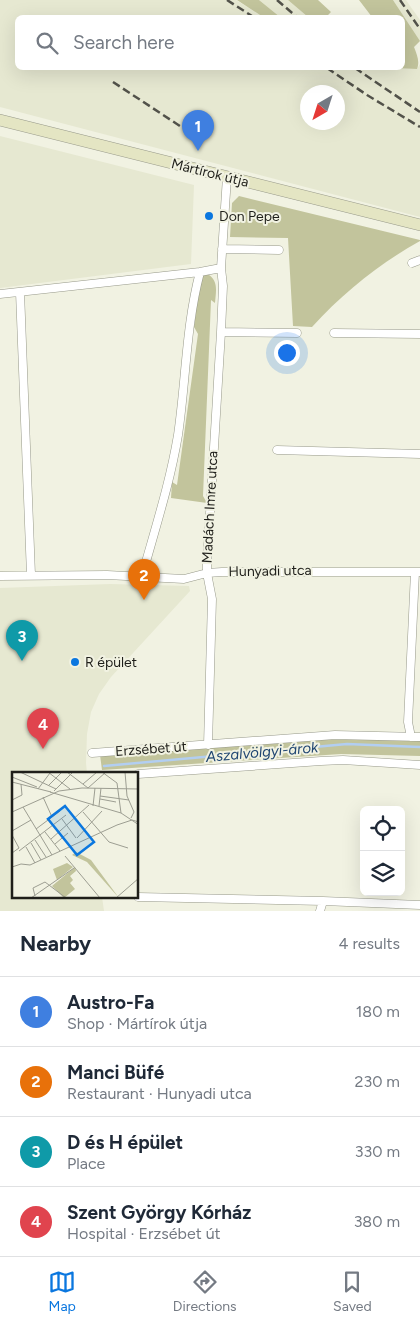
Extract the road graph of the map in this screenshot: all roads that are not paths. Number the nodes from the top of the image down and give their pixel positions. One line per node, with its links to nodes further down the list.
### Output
1 (0, 120): 2 (street, Mártírok útja)
2 (227, 177): 3 (street, Mártírok útja); 4 (street, Madách Imre utca)
3 (420, 225)
4 (222, 249): 5 (street); 6 (street, Madách Imre utca)
5 (279, 250)
6 (221, 268): 7 (street); 10 (street, Madách Imre utca)
7 (200, 272): 8 (street); 20 (street)
8 (20, 292): 9 (street); 18 (street)
9 (0, 294)
10 (221, 332): 11 (street); 17 (street, Madách Imre utca)
11 (297, 333)
12 (334, 333): 13 (street)
13 (420, 334)
14 (277, 450): 15 (street)
15 (420, 454)
16 (418, 572): 17 (street, Hunyadi utca); 21 (street)
17 (206, 573): 20 (street, Hunyadi utca); 23 (street, Madách Imre utca)
18 (31, 575): 19 (street, Hunyadi utca); 20 (street, Hunyadi utca)
19 (0, 576)
20 (142, 576)
21 (411, 737): 22 (street, Erzsébet út); 23 (street, Erzsébet út)
22 (420, 737)
23 (208, 745): 24 (street, Erzsébet út)
24 (92, 753)
25 (420, 765): 26 (street, Erzsébet út)
26 (139, 774)
27 (139, 897): 28 (street)
28 (323, 901): 29 (street); 30 (street)
29 (420, 904)
30 (320, 911)

